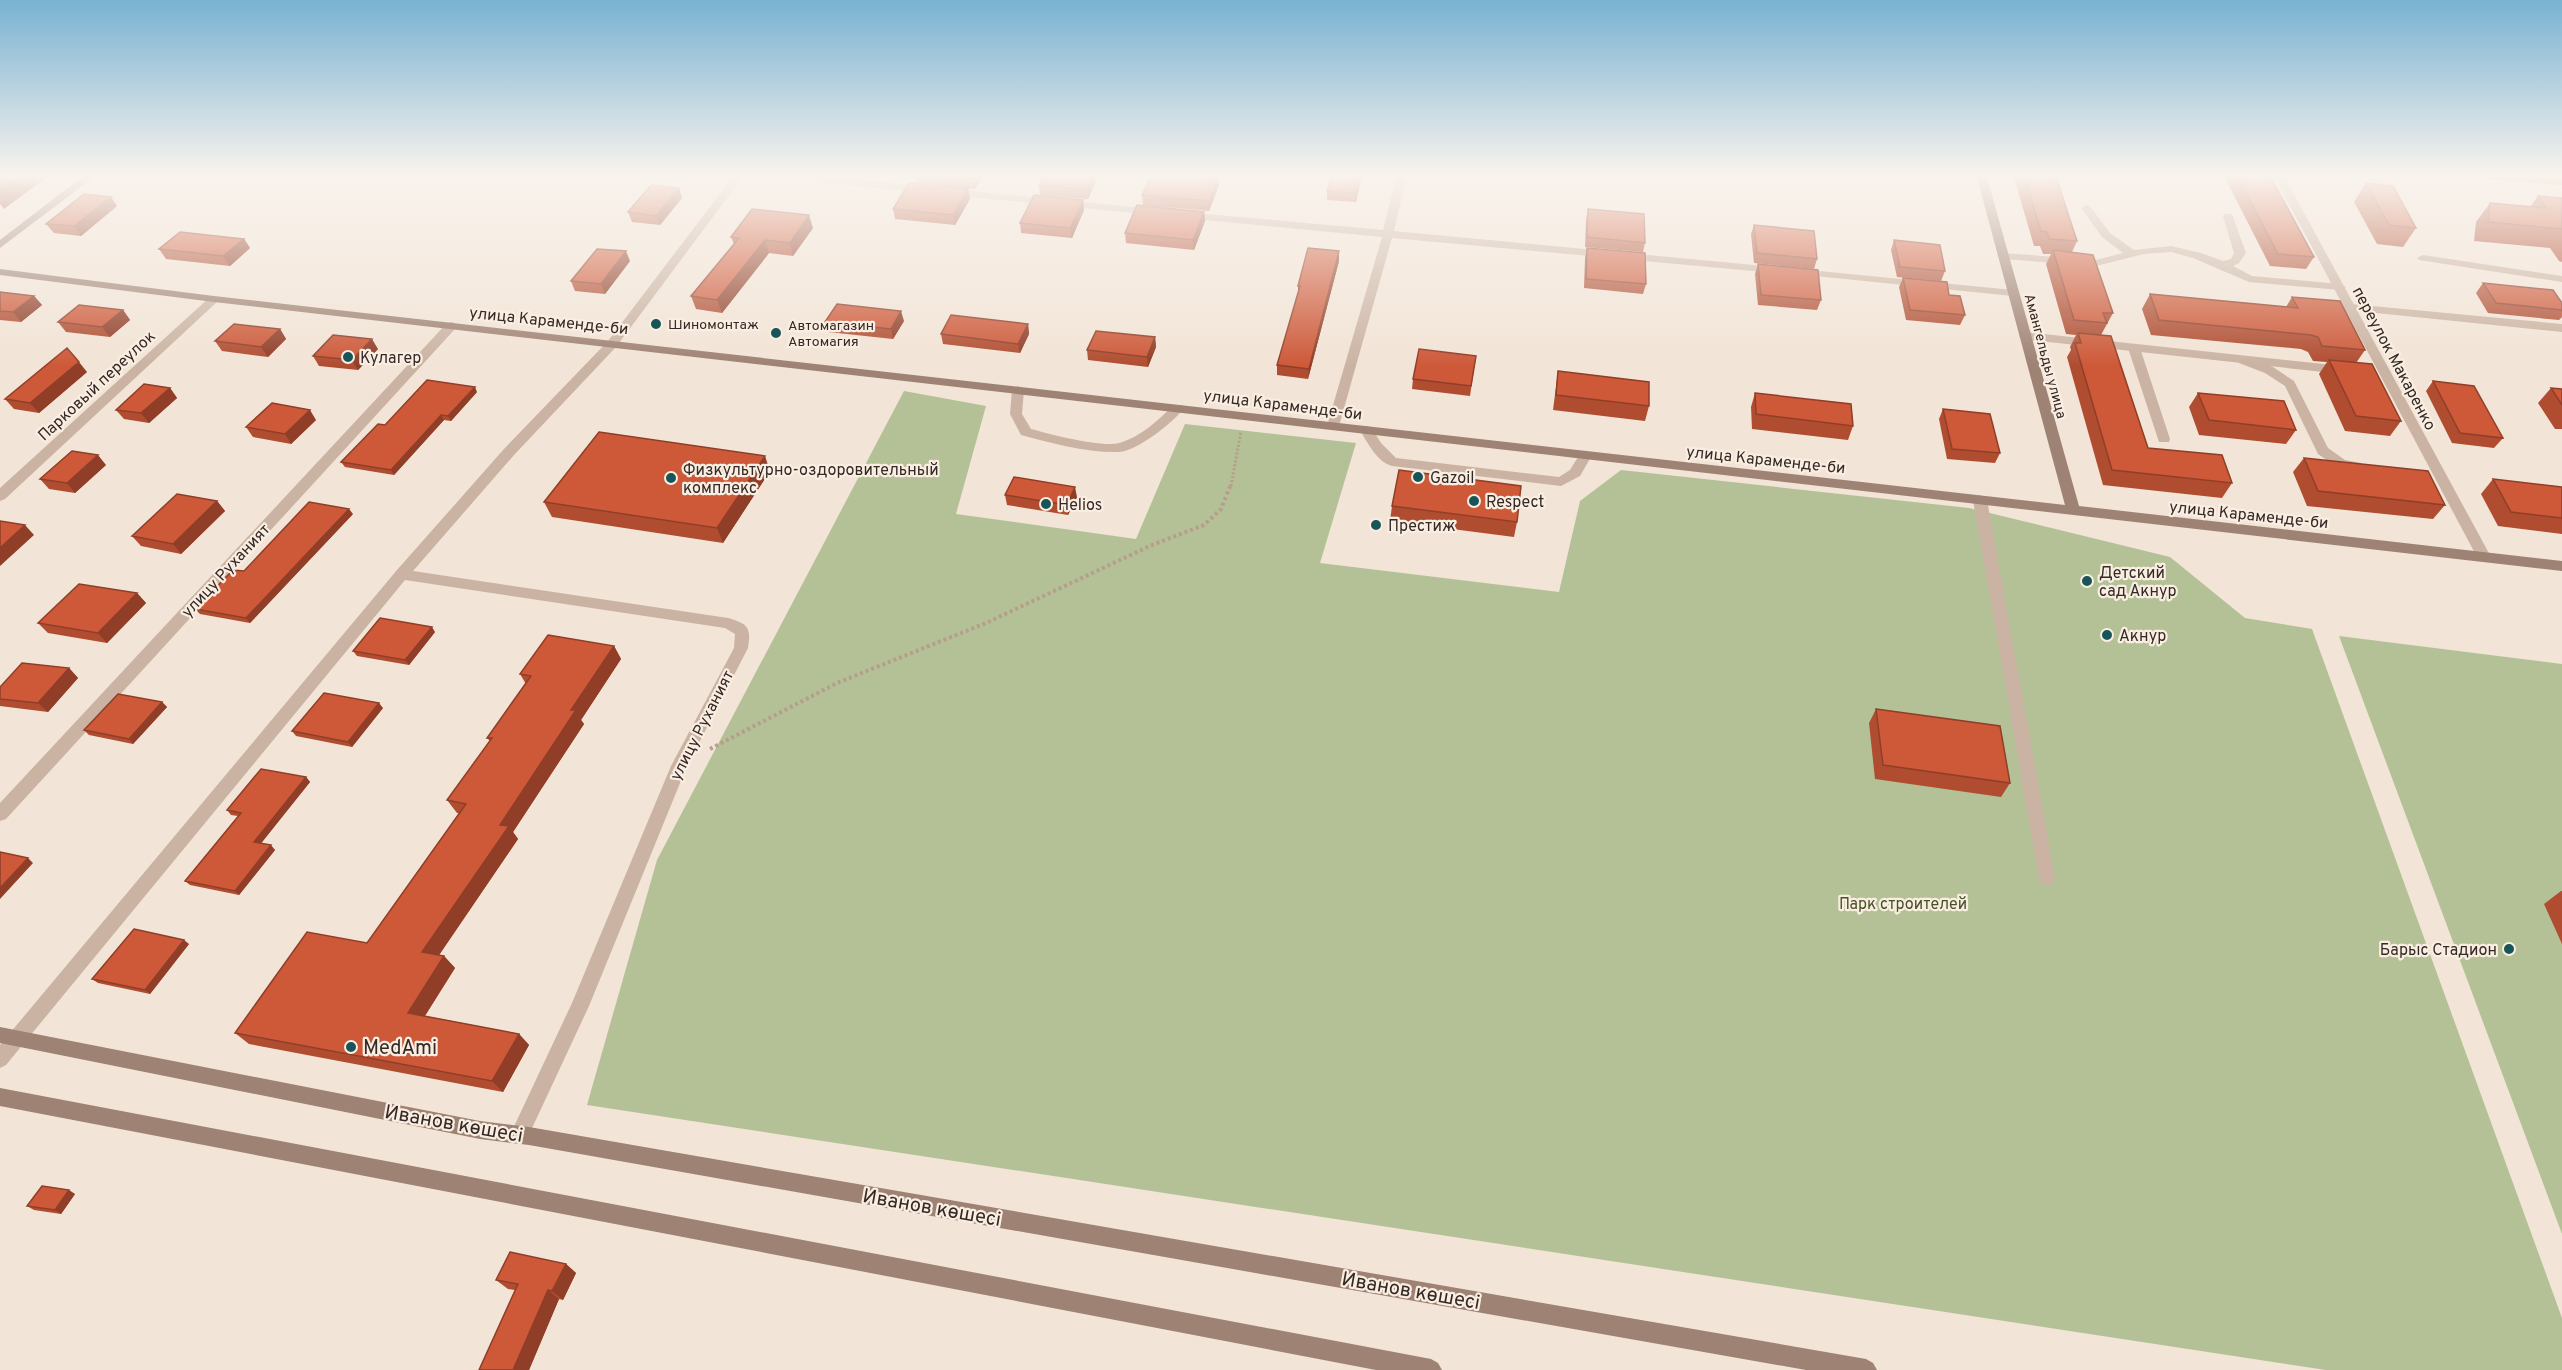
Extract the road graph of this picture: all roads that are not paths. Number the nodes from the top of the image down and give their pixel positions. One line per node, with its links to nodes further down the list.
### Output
1 (692, 238): 21 (street)
2 (1387, 238): 27 (street)
3 (1430, 238): 15 (street)
4 (1998, 238): 9 (street, Амангельды улица)
5 (2110, 238): 8 (street)
6 (2235, 238): 11 (street)
7 (2313, 238): 14 (street, переулок Макаренко)
8 (2132, 254): 9 (street); 11 (street)
9 (2003, 256): 15 (street, Амангельды улица)
10 (2423, 258): 13 (street)
11 (2223, 265): 14 (street)
12 (0, 272): 16 (street, улица Караменде-би)
13 (2562, 279)
14 (2340, 287): 17 (street, переулок Макаренко)
15 (2013, 293): 20 (street, Амангельды улица)
16 (214, 299): 18 (street, улица Караменде-би); 32 (street, Парковый переулок)
17 (2350, 308): 19 (street); 35 (street, переулок Макаренко)
18 (451, 326): 21 (street, улица Караменде-би); 38 (street, улицу Руханият)
19 (2562, 328)
20 (2025, 336): 22 (street); 34 (street, Амангельды улица)
21 (612, 344): 25 (street, улица Караменде-би); 37 (street)
22 (2134, 348): 23 (street); 29 (street)
23 (2243, 360): 24 (street); 31 (street)
24 (2349, 371)
25 (1018, 390): 26 (street, улица Караменде-би); 26 (street)
26 (1178, 408): 27 (street, улица Караменде-би)
27 (1333, 426): 28 (street, улица Караменде-би)
28 (1366, 430): 30 (street, улица Караменде-би); 30 (street)
29 (2164, 439)
30 (1586, 455): 33 (street, улица Караменде-би)
31 (2374, 468)
32 (0, 496)
33 (1980, 500): 34 (street, улица Караменде-би); 39 (street)
34 (2073, 510): 35 (street, улица Караменде-би)
35 (2484, 557): 36 (street, улица Караменде-би)
36 (2562, 566)
37 (402, 574): 40 (street); 43 (street, улицу Руханият)
38 (0, 814)
39 (2046, 878)
40 (9, 1037): 41 (street); 43 (street, Иванов көшесі)
41 (0, 1059)
42 (0, 1097): 44 (street)
43 (519, 1135): 45 (street, Иванов көшесі)
44 (1431, 1370)
45 (1866, 1370)

